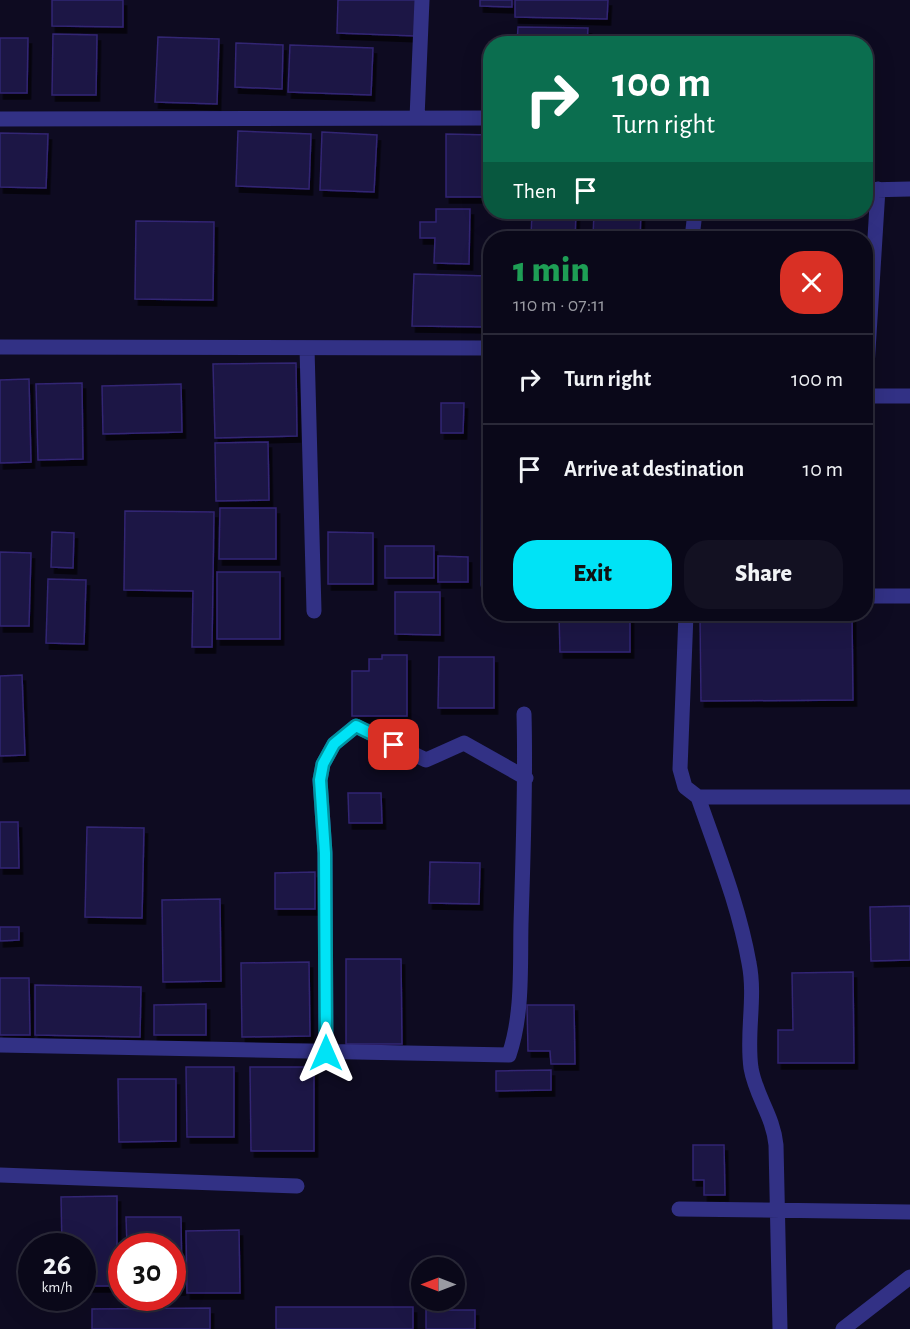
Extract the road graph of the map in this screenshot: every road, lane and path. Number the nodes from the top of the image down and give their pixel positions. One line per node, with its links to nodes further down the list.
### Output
1 (422, 0): 2 (street)
2 (417, 118): 3 (street); 4 (street)
3 (483, 118)
4 (0, 119)
5 (910, 189): 6 (street)
6 (873, 190)
7 (0, 347): 8 (street)
8 (307, 348): 9 (street); 14 (street)
9 (483, 348)
10 (873, 396): 11 (street)
11 (910, 396)
12 (873, 596): 13 (street)
13 (910, 596)
14 (314, 611)
15 (686, 621): 18 (street)
16 (524, 714): 17 (street)
17 (526, 778): 21 (street); 21 (street)
18 (698, 797): 19 (street); 25 (street)
19 (910, 797)
20 (0, 1045): 21 (street)
21 (326, 1053)
22 (0, 1174): 23 (street)
23 (297, 1186)
24 (679, 1209): 25 (street)
25 (778, 1210): 26 (street); 28 (street)
26 (910, 1212)
27 (910, 1277): 29 (street)
28 (780, 1329)
29 (843, 1329)

